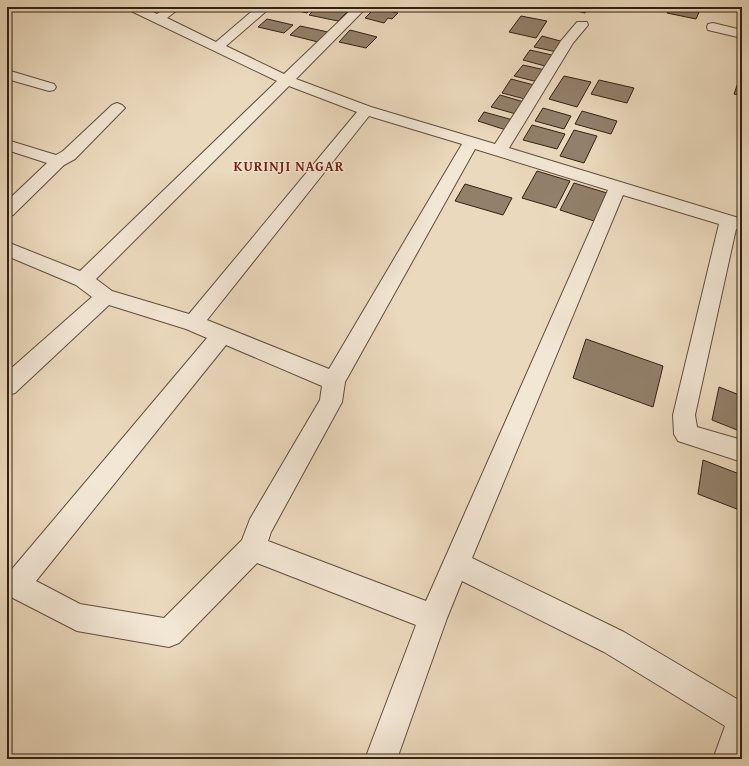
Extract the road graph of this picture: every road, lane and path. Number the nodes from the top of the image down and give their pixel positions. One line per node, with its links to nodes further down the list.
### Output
1 (133, 7): 5 (street)
2 (175, 7): 5 (street)
3 (265, 7): 9 (street)
4 (361, 7): 11 (street)
5 (158, 19): 9 (street)
6 (582, 25): 17 (street)
7 (713, 27): 8 (street)
8 (742, 34)
9 (216, 48): 11 (street)
10 (7, 74): 12 (street)
11 (287, 81): 14 (street); 23 (street)
12 (49, 86)
13 (117, 108): 18 (street)
14 (366, 110): 15 (street); 25 (street)
15 (471, 142): 17 (street); 27 (street)
16 (7, 146): 18 (street)
17 (499, 151): 19 (street)
18 (58, 161): 20 (street)
19 (618, 187): 21 (street); 31 (street)
20 (7, 212)
21 (736, 223): 29 (street)
22 (7, 249): 23 (street)
23 (83, 280): 24 (street)
24 (105, 296): 25 (street); 28 (street)
25 (193, 323): 26 (street)
26 (221, 336): 27 (street); 30 (street)
27 (334, 381): 30 (street)
28 (7, 386)
29 (742, 451)
30 (253, 548): 32 (street)
31 (456, 564): 32 (street); 33 (street)
32 (433, 618): 35 (street)
33 (742, 719)
34 (742, 722): 36 (street)
35 (381, 759)
36 (729, 759)

